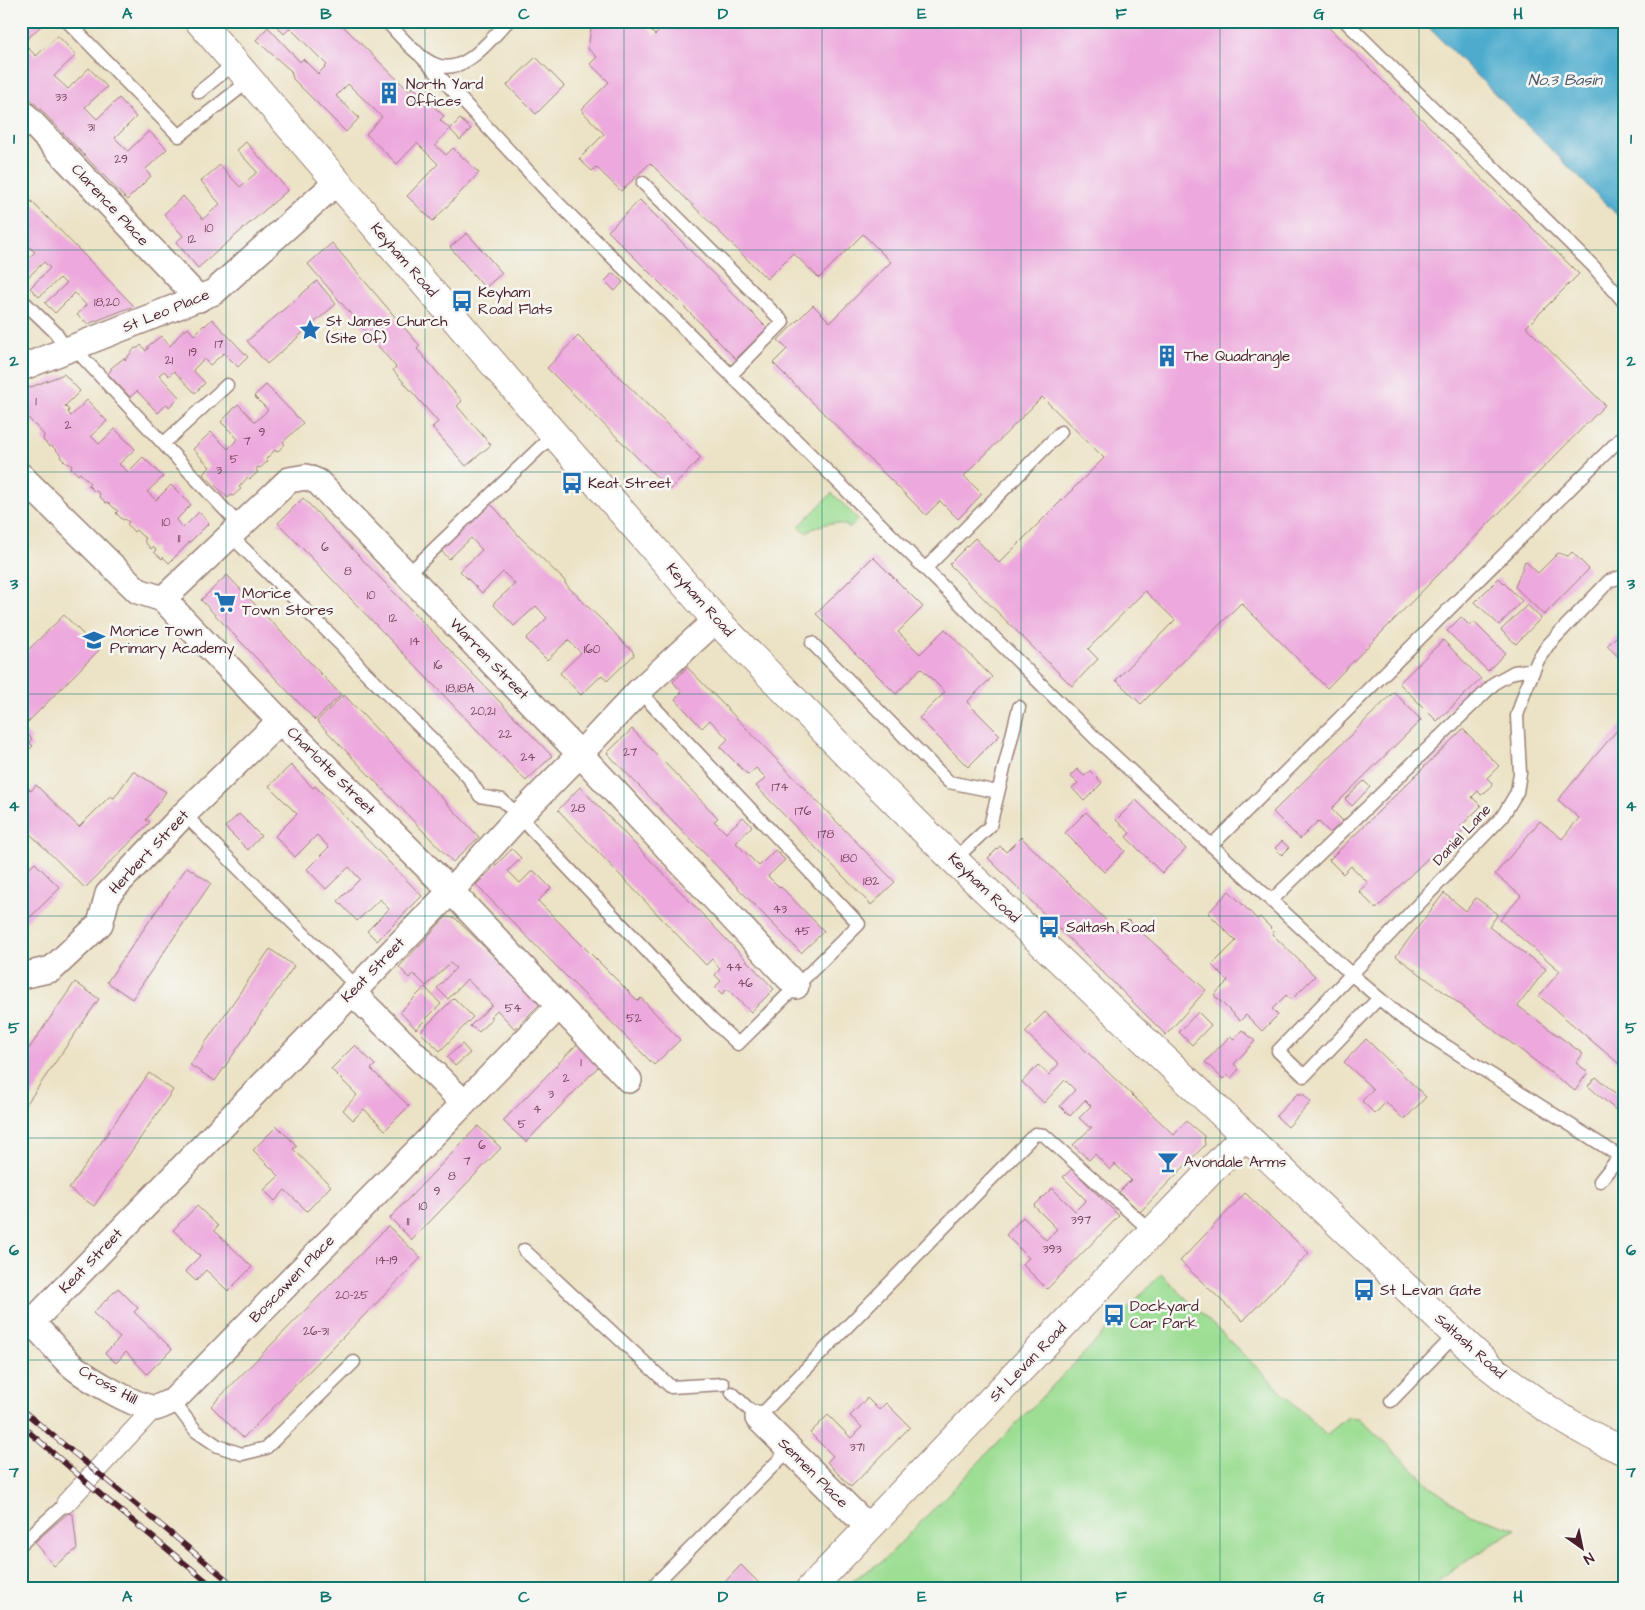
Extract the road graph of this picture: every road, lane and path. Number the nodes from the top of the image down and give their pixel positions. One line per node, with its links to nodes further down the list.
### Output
1 (67, 21): 7 (lane)
2 (199, 21): 7 (main road, Keyham Road)
3 (386, 21): 6 (lane)
4 (508, 21): 6 (lane)
5 (1345, 21): 14 (lane)
6 (416, 51): 17 (lane)
7 (242, 72): 8 (lane); 10 (main road, Keyham Road)
8 (199, 92)
9 (21, 111): 13 (street, Clarence Place)
10 (336, 182): 13 (street, St Leo Place); 20 (main road, Keyham Road)
11 (643, 184): 17 (lane)
12 (21, 299): 15 (lane)
13 (199, 299): 15 (street, St Leo Place)
14 (1624, 302)
15 (70, 349): 16 (street, St Leo Place); 22 (lane)
16 (21, 368)
17 (730, 375): 25 (lane)
18 (227, 385): 22 (lane)
19 (1062, 432): 25 (lane)
20 (554, 434): 26 (lane); 29 (main road, Keyham Road)
21 (1624, 436): 39 (lane)
22 (164, 443): 24 (lane)
23 (21, 476): 28 (street, Charlotte Street)
24 (235, 531): 26 (street, Warren Street); 28 (street, Warren Street); 38 (lane)
25 (925, 569): 39 (lane)
26 (408, 575): 35 (street, Warren Street)
27 (1624, 576): 31 (lane, Daniel Lane)
28 (163, 599): 34 (street, Charlotte Street)
29 (716, 620): 32 (street, Keat Street); 40 (main road, Keyham Road)
30 (812, 643): 36 (lane)
31 (1534, 669): 42 (lane); 43 (lane, Daniel Lane)
32 (638, 691): 35 (street, Keat Street); 45 (lane)
33 (1019, 707): 36 (lane)
34 (280, 721): 37 (street, Herbert Street); 41 (street, Charlotte Street)
35 (580, 754): 38 (street, Keat Street); 45 (street, Warren Street)
36 (998, 792): 40 (lane)
37 (184, 814): 44 (street, Herbert Street); 46 (lane)
38 (519, 816): 41 (street, Keat Street); 45 (lane)
39 (1212, 845): 42 (lane)
40 (954, 860): 51 (main road, Keyham Road)
41 (451, 891): 46 (street, Keat Street); 48 (street, Charlotte Street)
42 (1272, 900): 43 (lane)
43 (1351, 974): 47 (lane); 47 (lane, Daniel Lane)
44 (21, 976)
45 (796, 986)
46 (355, 989): 50 (street); 56 (street, Keat Street)
47 (1378, 998): 52 (lane)
48 (559, 1006): 49 (street, Charlotte Street); 50 (street, Boscawen Place)
49 (629, 1080)
50 (464, 1103): 60 (street, Boscawen Place)
51 (1245, 1135): 54 (main road, St Levan Road); 57 (main road, Saltash Road)
52 (1622, 1157): 53 (lane)
53 (1600, 1181)
54 (1152, 1232): 61 (lane); 65 (main road, St Levan Road)
55 (524, 1250): 61 (lane)
56 (26, 1319): 60 (street, Cross Hill)
57 (1456, 1334): 59 (lane); 63 (main road, Saltash Road)
58 (354, 1362): 60 (lane)
59 (1391, 1401)
60 (163, 1404): 64 (street, Boscawen Place)
61 (758, 1418): 62 (street, Sennen Place)
62 (790, 1450): 65 (street, Sennen Place); 67 (lane)
63 (1624, 1451)
64 (66, 1503): 66 (lane, Boscawen Place)
65 (869, 1528): 68 (main road, St Levan Road)
66 (21, 1544)
67 (650, 1589)
68 (810, 1589)

